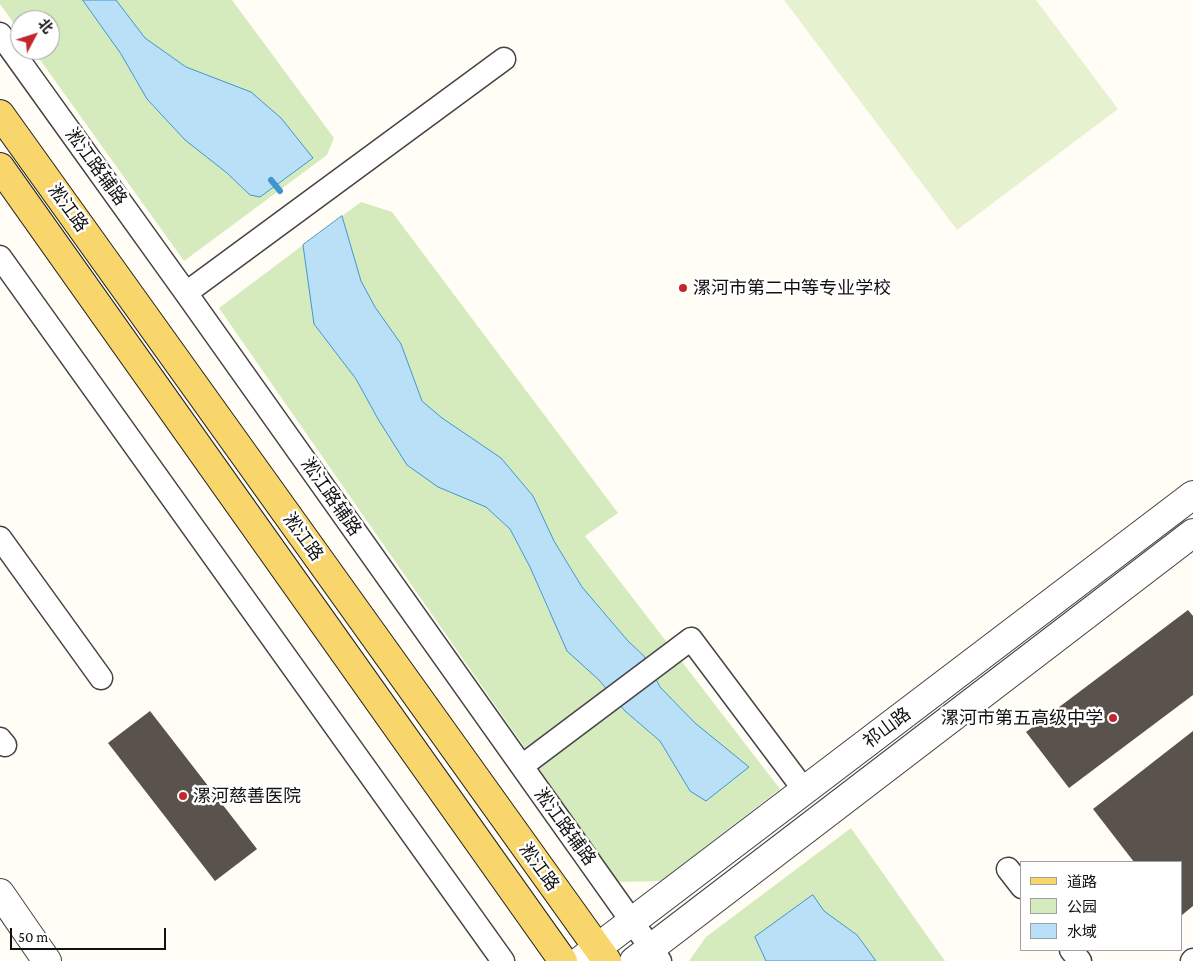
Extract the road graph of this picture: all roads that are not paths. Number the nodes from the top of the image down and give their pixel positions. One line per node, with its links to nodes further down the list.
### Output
1 (0, 34): 6 (street, 淞江路辅路)
2 (504, 59): 6 (street)
3 (0, 114): 18 (main road, 淞江路)
4 (0, 167): 22 (main road, 淞江路)
5 (0, 257): 21 (street)
6 (186, 293): 11 (street, 淞江路辅路)
7 (1193, 495): 12 (street, 祁山路)
8 (1193, 532): 19 (street, 祁山路)
9 (0, 538): 10 (street)
10 (101, 678)
11 (522, 766): 12 (street); 16 (street, 淞江路辅路)
12 (805, 791): 16 (street, 祁山路)
13 (1008, 869): 14 (street)
14 (1020, 884)
15 (0, 893): 20 (street)
16 (633, 922): 18 (street, 祁山路); 19 (street, 淞江路辅路)
17 (1072, 951): 23 (street)
18 (595, 957)
19 (648, 957)
20 (47, 961)
21 (503, 961)
22 (563, 961)
23 (1080, 961)

